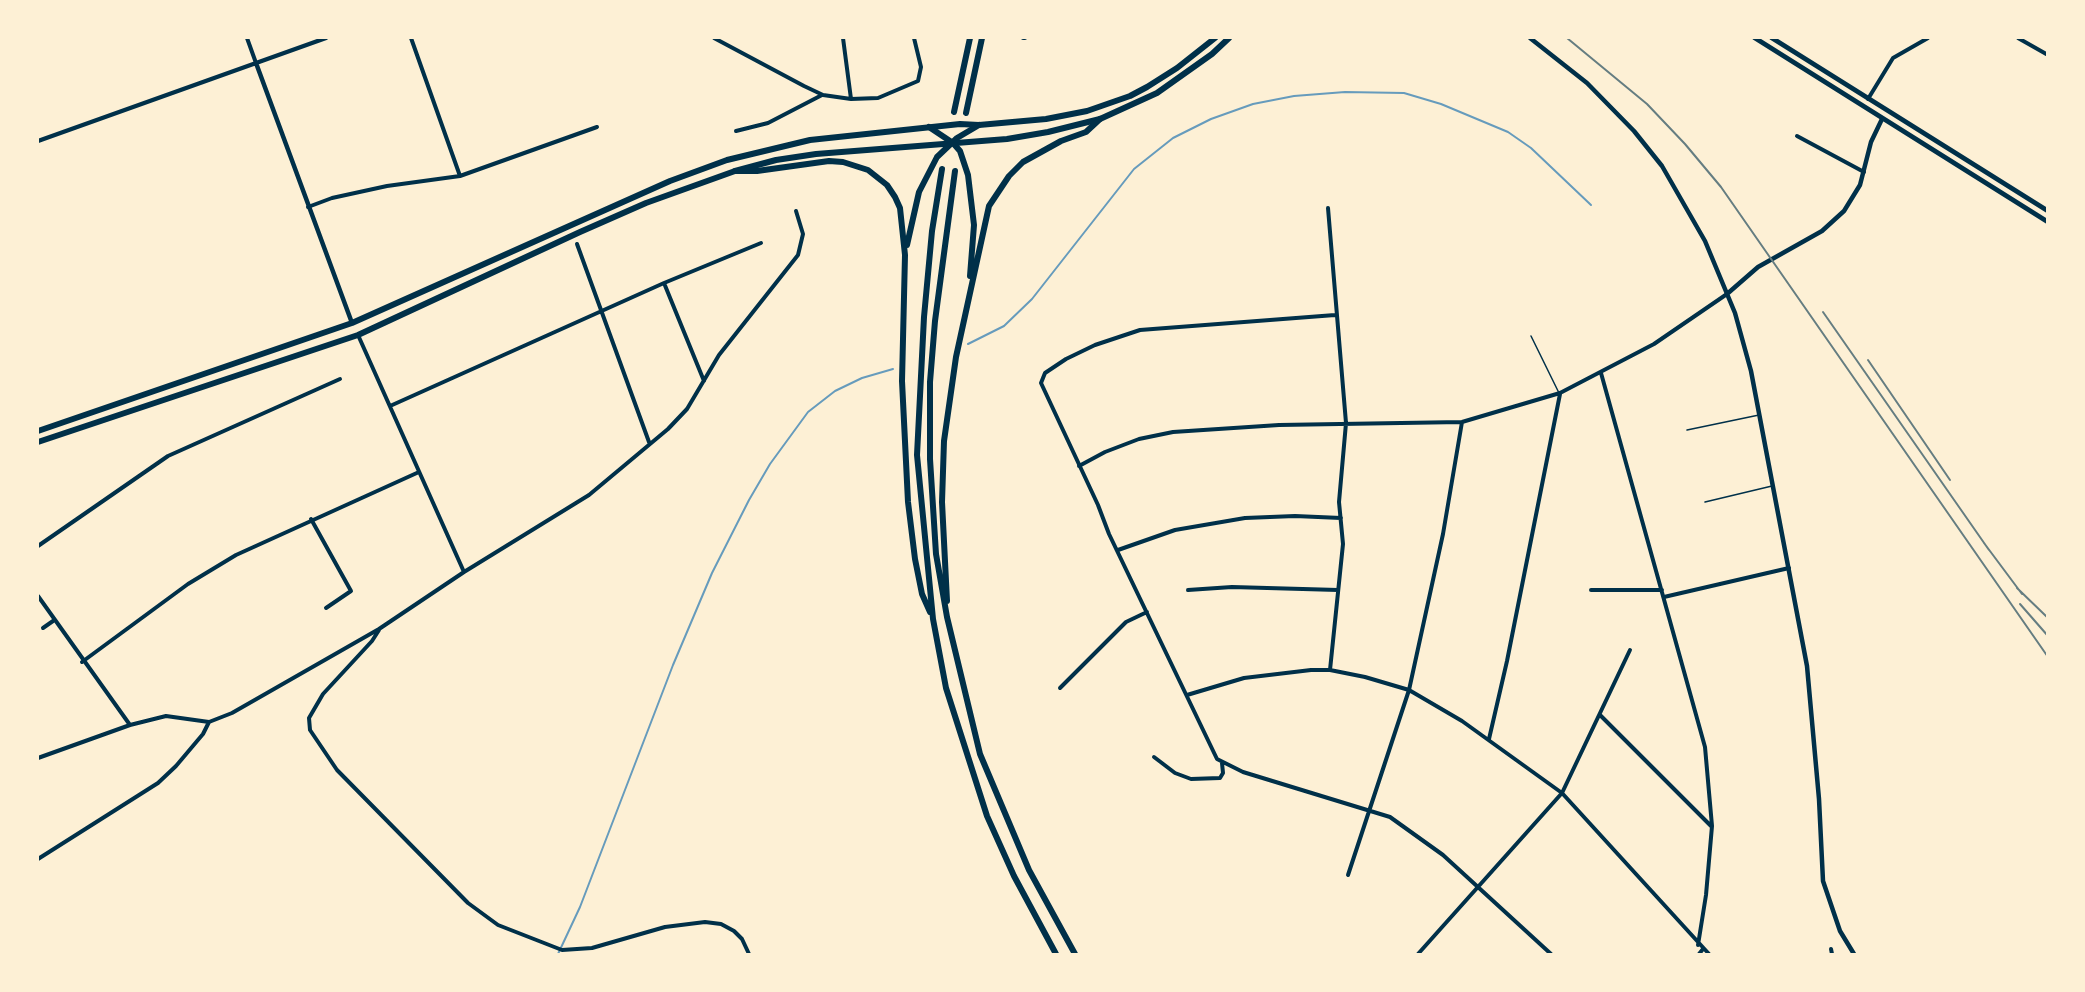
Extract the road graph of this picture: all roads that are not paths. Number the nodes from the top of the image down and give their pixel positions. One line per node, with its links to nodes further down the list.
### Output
1 (247, 38): 17 (street)
2 (326, 38): 17 (street)
3 (411, 38): 36 (street)
4 (714, 38): 18 (street)
5 (843, 38): 19 (street)
6 (914, 38): 19 (street)
7 (970, 38): 21 (main road)
8 (982, 38): 22 (main road)
9 (1215, 38): 25 (main road)
10 (1229, 38): 23 (main road)
11 (1530, 38): 47 (street)
12 (1755, 38): 24 (main road)
13 (1772, 38): 20 (main road)
14 (1928, 38): 20 (street)
15 (2018, 38): 16 (street)
16 (2048, 55)
17 (256, 63): 30 (street); 37 (street)
18 (823, 95): 19 (street); 28 (street)
19 (851, 99)
20 (1868, 99): 40 (main road)
21 (954, 112)
22 (966, 113)
23 (1100, 118): 31 (main road); 46 (main road)
24 (1882, 119): 35 (street); 41 (main road)
25 (979, 125): 27 (main road); 31 (main road)
26 (597, 127): 36 (street)
27 (929, 127): 31 (main road); 50 (main road)
28 (736, 131)
29 (1797, 136): 35 (street)
30 (38, 141)
31 (953, 143): 33 (main road); 44 (main road); 46 (main road)
32 (942, 169): 84 (main road)
33 (735, 171): 44 (main road); 51 (main road)
34 (955, 171): 83 (main road)
35 (1864, 172): 47 (street)
36 (460, 177): 37 (street)
37 (308, 207): 50 (street)
38 (1328, 208): 49 (street)
39 (796, 211): 55 (street)
40 (2048, 211)
41 (2048, 222)
42 (761, 243): 45 (street)
43 (577, 244): 48 (street)
44 (906, 255): 84 (main road)
45 (664, 283): 48 (street); 55 (street)
46 (970, 286): 83 (main road)
47 (1727, 294): 53 (street); 58 (street)
48 (603, 311): 57 (street); 64 (street)
49 (1335, 315): 60 (street); 65 (street)
50 (352, 323): 51 (main road); 62 (main road)
51 (358, 335): 57 (street); 63 (main road)
52 (1531, 336): 56 (lane)
53 (1601, 373): 56 (street); 78 (street)
54 (340, 379): 71 (street)
55 (704, 381): 64 (street)
56 (1560, 393): 59 (street); 97 (street)
57 (390, 406): 66 (street)
58 (1759, 415): 61 (lane); 67 (street)
59 (1462, 422): 60 (street); 92 (street)
60 (1346, 423): 65 (street); 69 (street)
61 (1687, 430)
62 (38, 431)
63 (38, 442)
64 (649, 442): 74 (street)
65 (1079, 466): 72 (street)
66 (418, 472): 70 (street); 74 (street)
67 (1773, 486): 68 (lane); 73 (street)
68 (1705, 502)
69 (1341, 518): 72 (street); 76 (street)
70 (311, 519): 81 (street); 89 (street)
71 (38, 546)
72 (1118, 550): 82 (street)
73 (1789, 568): 80 (street); 116 (street)
74 (464, 572): 87 (street)
75 (1188, 590): 76 (street)
76 (1338, 590): 90 (street)
77 (1591, 590): 78 (street)
78 (1662, 590): 80 (street)
79 (38, 596): 85 (street)
80 (1664, 597): 103 (street)
81 (326, 608)
82 (1147, 612): 91 (street); 93 (street)
83 (947, 617): 111 (main road)
84 (933, 619): 110 (main road)
85 (53, 621): 86 (street); 89 (street)
86 (43, 628)
87 (379, 629): 95 (street); 109 (street)
88 (1630, 650): 94 (street)
89 (82, 662): 96 (street)
90 (1330, 670): 92 (street); 93 (street)
91 (1060, 688)
92 (1409, 690): 97 (street); 102 (street)
93 (1187, 695): 100 (street)
94 (1600, 715): 101 (street); 103 (street)
95 (209, 722): 96 (street); 104 (street)
96 (130, 725): 99 (street)
97 (1489, 740): 101 (street)
98 (1154, 756): 100 (street)
99 (38, 758)
100 (1222, 763): 102 (street)
101 (1562, 794): 106 (street); 107 (street)
102 (1371, 810): 105 (street); 106 (street)
103 (1712, 826): 107 (street)
104 (38, 860)
105 (1348, 875)
106 (1478, 887): 112 (street); 113 (street)
107 (1698, 945): 108 (street)
108 (1703, 950): 114 (street); 115 (street)
109 (749, 954)
110 (1056, 954)
111 (1075, 954)
112 (1418, 954)
113 (1551, 954)
114 (1699, 954)
115 (1709, 954)
116 (1854, 954)

